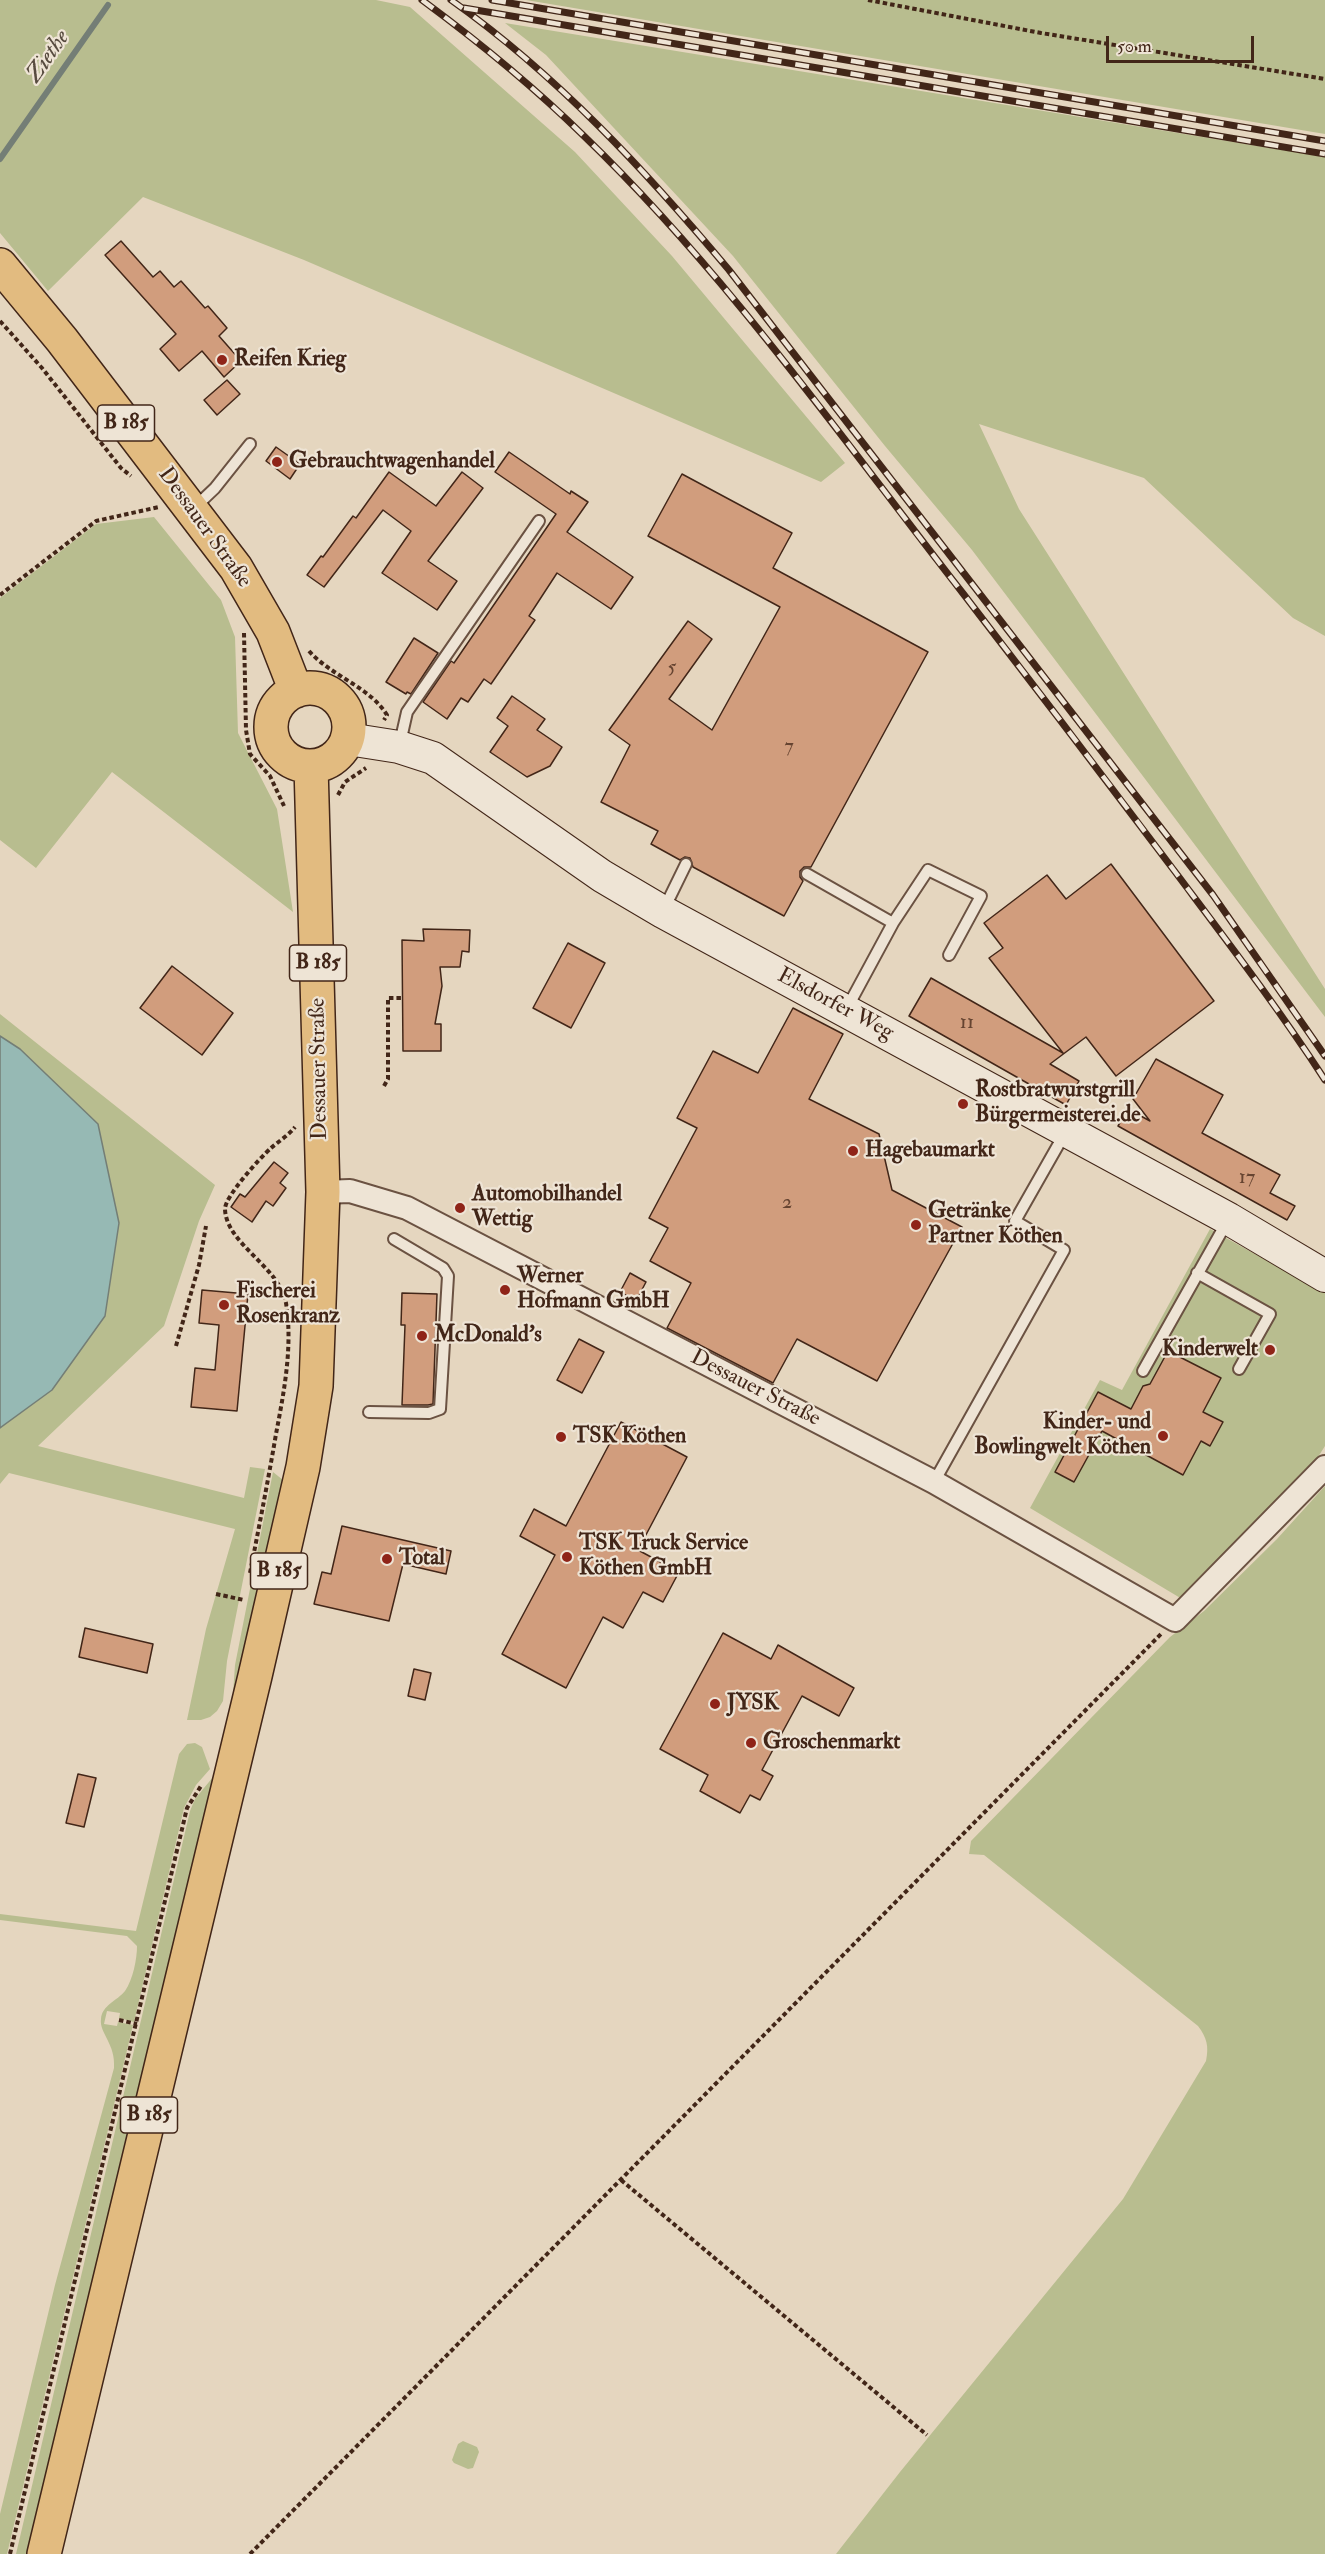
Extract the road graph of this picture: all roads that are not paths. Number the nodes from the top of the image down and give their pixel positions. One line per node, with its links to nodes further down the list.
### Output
1 (0, 265): 3 (main road, Dessauer Straße / B 185)
2 (250, 444): 3 (lane)
3 (177, 507): 5 (main road, Dessauer Straße / B 185)
4 (539, 521): 6 (lane)
5 (296, 691): 6 (main road); 7 (main road)
6 (373, 743): 7 (main road); 10 (street, Elsdorfer Weg)
7 (311, 766): 15 (main road, Dessauer Straße / B 185)
8 (686, 864): 10 (lane)
9 (807, 874): 11 (lane)
10 (663, 912): 13 (street, Elsdorfer Weg)
11 (893, 923): 12 (lane); 13 (lane)
12 (949, 955)
13 (846, 1010): 14 (street, Elsdorfer Weg)
14 (1067, 1131): 16 (street, Elsdorfer Weg); 24 (lane)
15 (323, 1192): 24 (street, Dessauer Straße); 25 (main road, Dessauer Straße / B 185)
16 (1228, 1219): 18 (lane); 19 (street, Elsdorfer Weg)
17 (394, 1239): 22 (lane)
18 (1197, 1274): 20 (lane); 21 (lane)
19 (1325, 1276)
20 (1239, 1369)
21 (1143, 1371)
22 (369, 1412)
23 (1325, 1467): 24 (street, Dessauer Straße)
24 (934, 1482)
25 (44, 2554)

